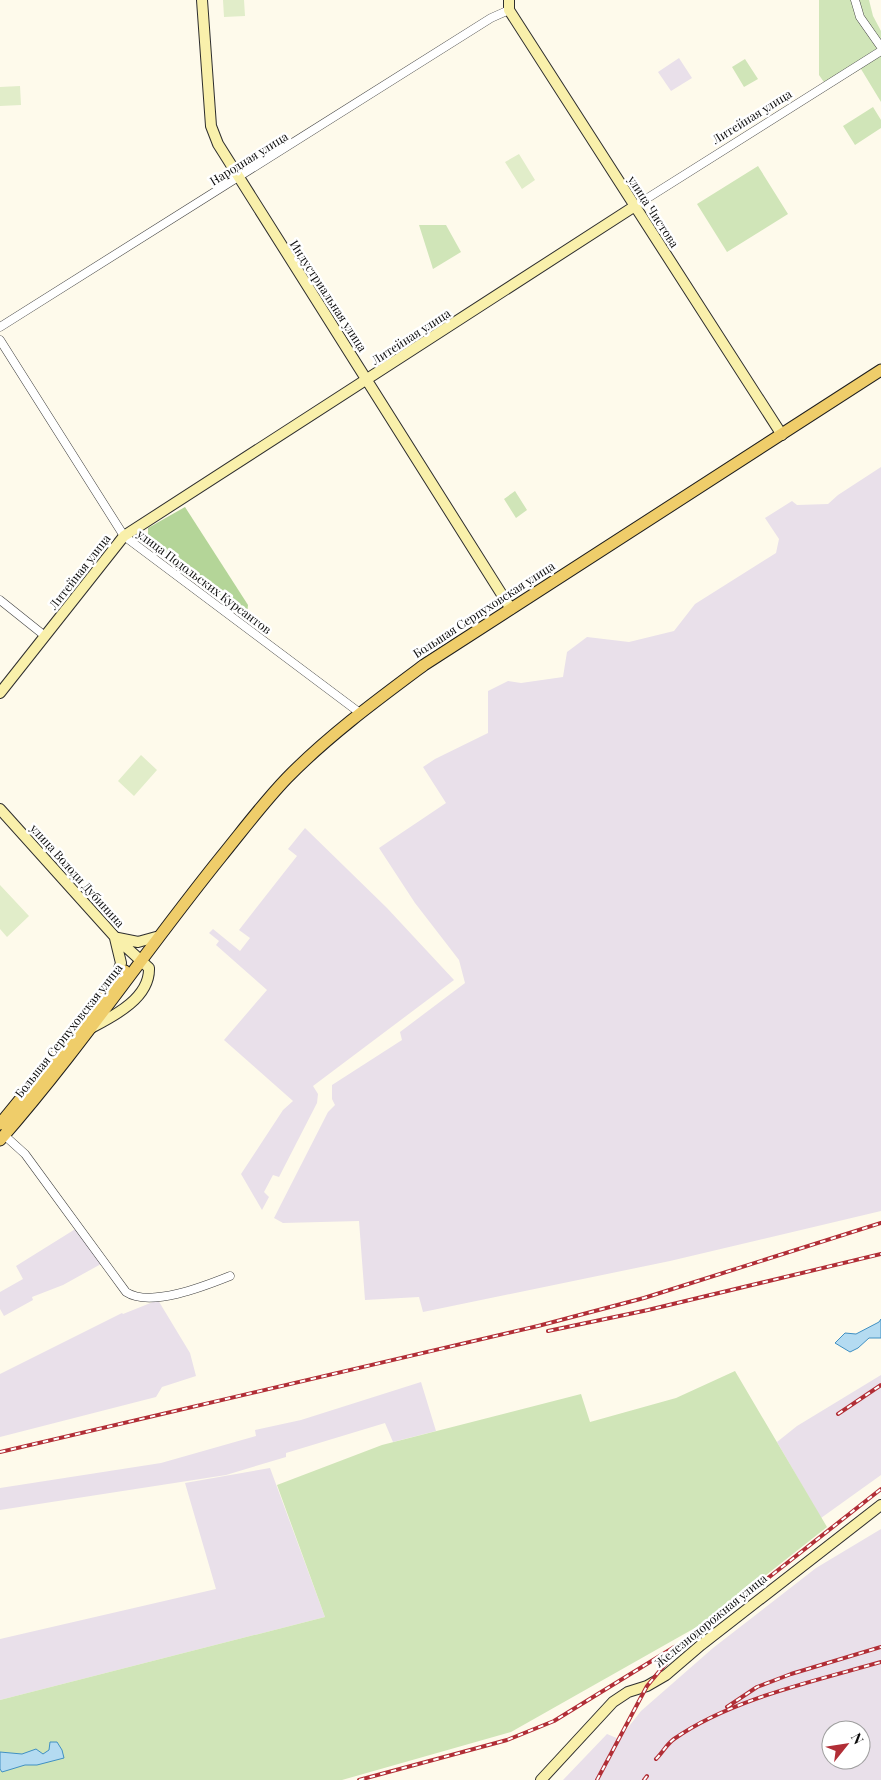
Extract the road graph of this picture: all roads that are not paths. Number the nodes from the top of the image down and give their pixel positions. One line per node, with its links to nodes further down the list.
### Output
1 (202, 0): 5 (street, Индустриальная улица)
2 (854, 0): 4 (street)
3 (509, 5): 5 (street, Народная улица); 6 (street, улица Чистова)
4 (881, 49): 6 (street, Литейная улица)
5 (239, 178): 7 (street, Народная улица); 10 (street, Индустриальная улица)
6 (634, 206): 10 (street, Литейная улица); 11 (street, улица Чистова)
7 (0, 327)
8 (0, 340): 12 (street, улица Подольских Курсантов)
9 (881, 370): 11 (main road, Большая Серпуховская улица)
10 (367, 380): 12 (street, Литейная улица); 14 (street, Индустриальная улица)
11 (782, 435): 14 (main road, Большая Серпуховская улица)
12 (124, 536): 15 (street, Литейная улица); 17 (street, улица Подольских Курсантов)
13 (0, 600): 15 (street)
14 (510, 609): 17 (main road, Большая Серпуховская улица)
15 (45, 636): 16 (street, Литейная улица)
16 (0, 693)
17 (360, 713): 20 (main road, Большая Серпуховская улица)
18 (0, 809): 19 (street, улица Володи Дубинина)
19 (114, 937): 20 (street); 21 (street, улица Володи Дубинина); 22 (street)
20 (156, 937): 21 (main road, Большая Серпуховская улица)
21 (139, 959): 22 (main road, Большая Серпуховская улица); 23 (main road, Большая Серпуховская улица); 23 (street)
22 (116, 981): 24 (main road, Большая Серпуховская улица)
23 (90, 1029): 24 (main road, Большая Серпуховская улица)
24 (1, 1133): 25 (street)
25 (230, 1276)
26 (881, 1505): 27 (street, Железнодорожная улица)
27 (541, 1780)

